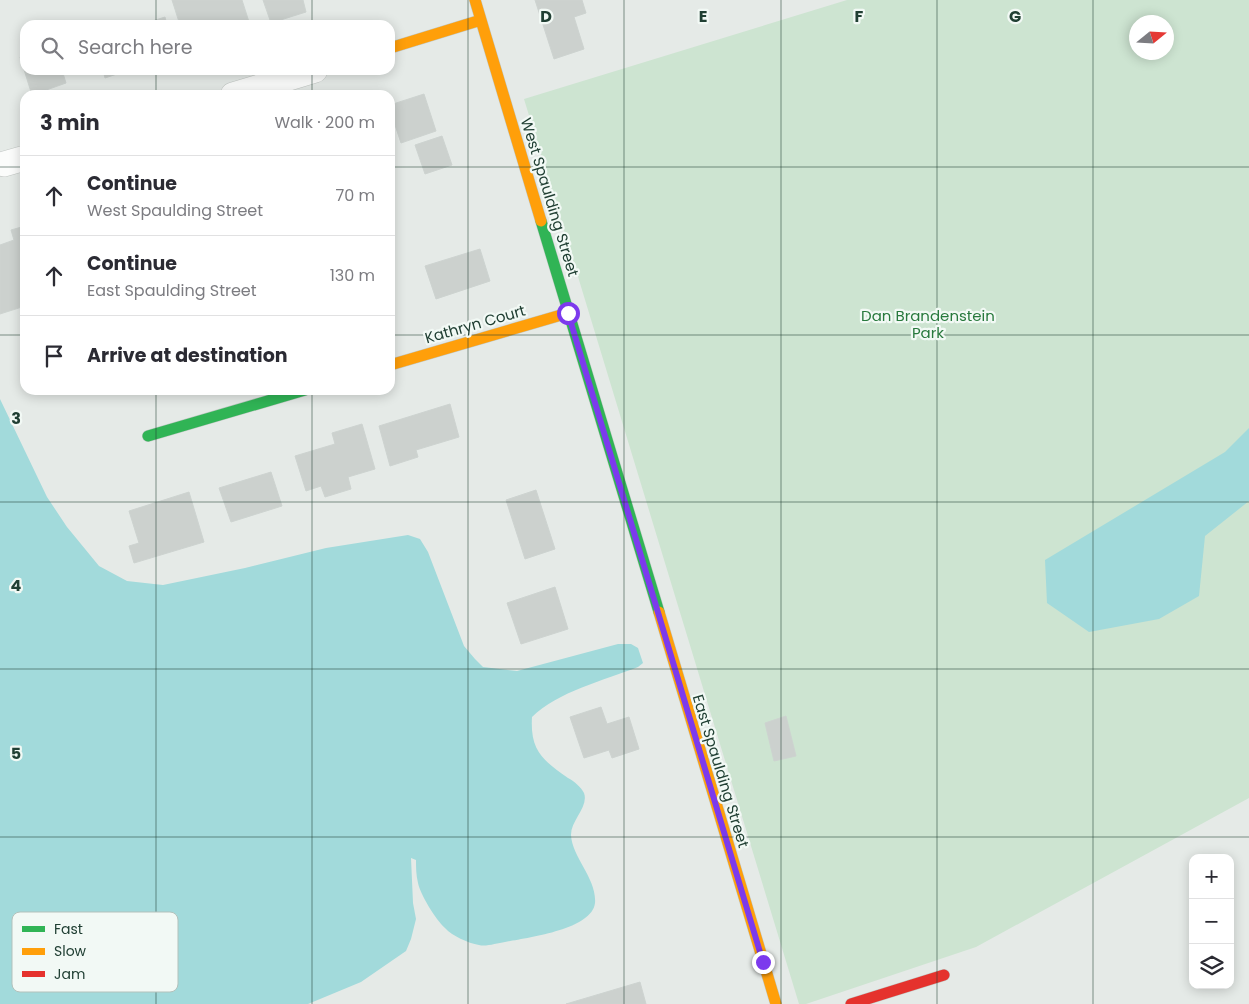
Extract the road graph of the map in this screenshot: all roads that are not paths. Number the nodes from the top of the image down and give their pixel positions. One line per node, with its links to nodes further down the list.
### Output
1 (475, 0): 2 (street, West Spaulding Street)
2 (481, 20): 3 (street); 6 (street, West Spaulding Street)
3 (395, 46)
4 (298, 75): 5 (street)
5 (249, 90)
6 (568, 313): 7 (street, Kathryn Court); 10 (street, West Spaulding Street)
7 (395, 364)
8 (288, 395): 9 (street)
9 (148, 436)
10 (638, 546): 12 (street, East Spaulding Street)
11 (944, 974): 13 (street)
12 (776, 1004)
13 (851, 1004)

